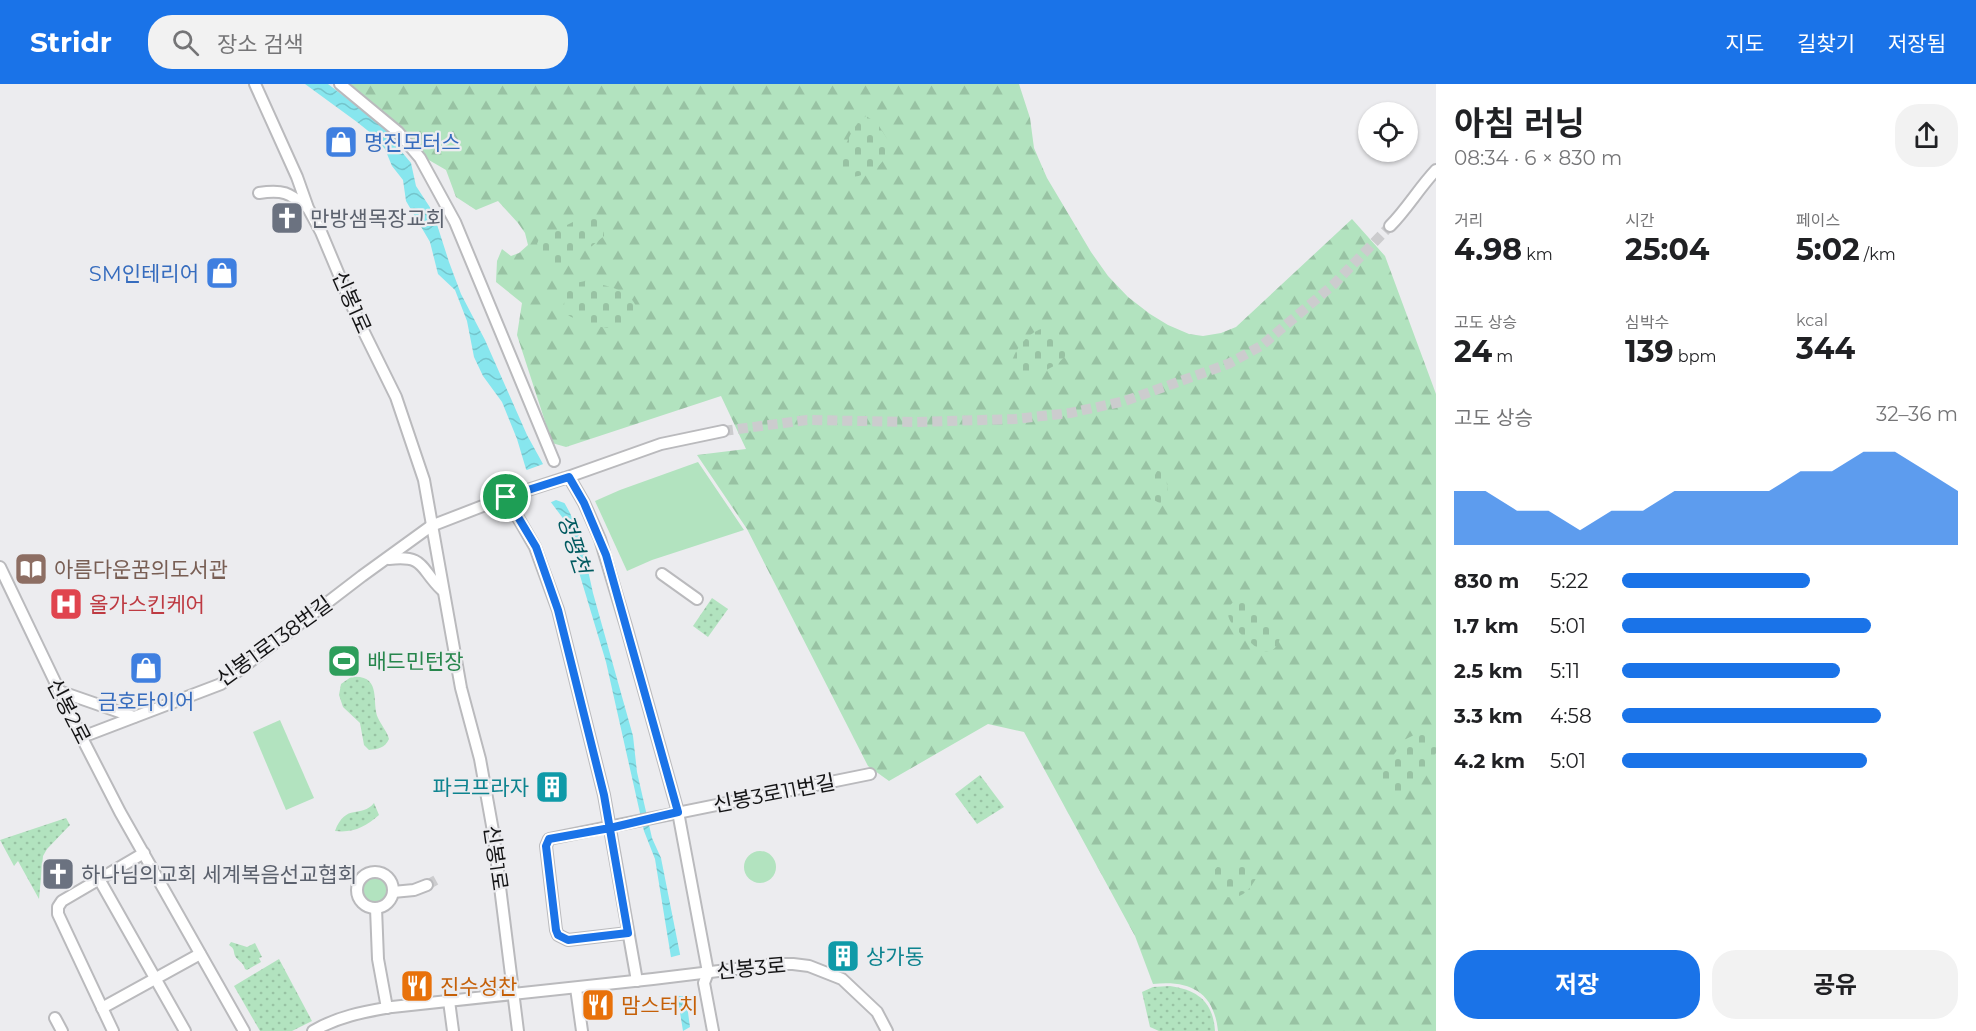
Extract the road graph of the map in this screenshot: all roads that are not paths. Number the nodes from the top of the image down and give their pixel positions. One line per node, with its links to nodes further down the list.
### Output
1 (255, 84): 5 (street, 신봉1로)
2 (340, 84): 8 (street)
3 (1436, 171): 6 (street)
4 (259, 193): 5 (street)
5 (308, 208): 11 (street, 신봉1로)
6 (1390, 226)
7 (723, 431): 9 (street)
8 (554, 461)
9 (566, 478): 10 (street); 21 (street)
10 (506, 497): 11 (street); 22 (street)
11 (431, 526): 12 (street, 신봉1로138번길); 15 (street, 신봉1로)
12 (386, 559): 15 (street); 18 (street, 신봉1로138번길)
13 (0, 567): 17 (street, 신봉2로)
14 (662, 574): 16 (street)
15 (443, 591): 34 (street, 신봉1로)
16 (697, 599)
17 (59, 691): 18 (street); 19 (street, 신봉2로)
18 (134, 717): 19 (street, 신봉1로138번길)
19 (81, 735): 23 (street, 신봉2로)
20 (870, 774): 21 (street, 신봉3로11번길)
21 (678, 812): 22 (street, 신봉3로11번길); 30 (street)
22 (610, 828): 28 (street); 28 (street, 신봉3로11번길)
23 (144, 853): 24 (street); 29 (street, 신봉2로)
24 (99, 879): 31 (street); 36 (street)
25 (427, 885): 26 (street)
26 (393, 892): 27 (street); 27 (street)
27 (376, 908): 37 (street)
28 (628, 933): 32 (street)
29 (200, 954): 31 (street); 42 (street, 신봉2로)
30 (702, 973): 32 (street, 신봉3로); 47 (street); 48 (street, 신봉3로)
31 (157, 979): 36 (street); 41 (street)
32 (636, 981): 33 (street)
33 (576, 988): 34 (street); 46 (street)
34 (514, 995): 35 (street); 45 (street, 신봉1로)
35 (449, 1001): 37 (street); 44 (street)
36 (102, 1008): 40 (street)
37 (387, 1008): 43 (street)
38 (55, 1018): 39 (street)
39 (62, 1031)
40 (113, 1031)
41 (185, 1031)
42 (244, 1031)
43 (313, 1031)
44 (453, 1031)
45 (518, 1031)
46 (582, 1031)
47 (713, 1031)
48 (887, 1031)

